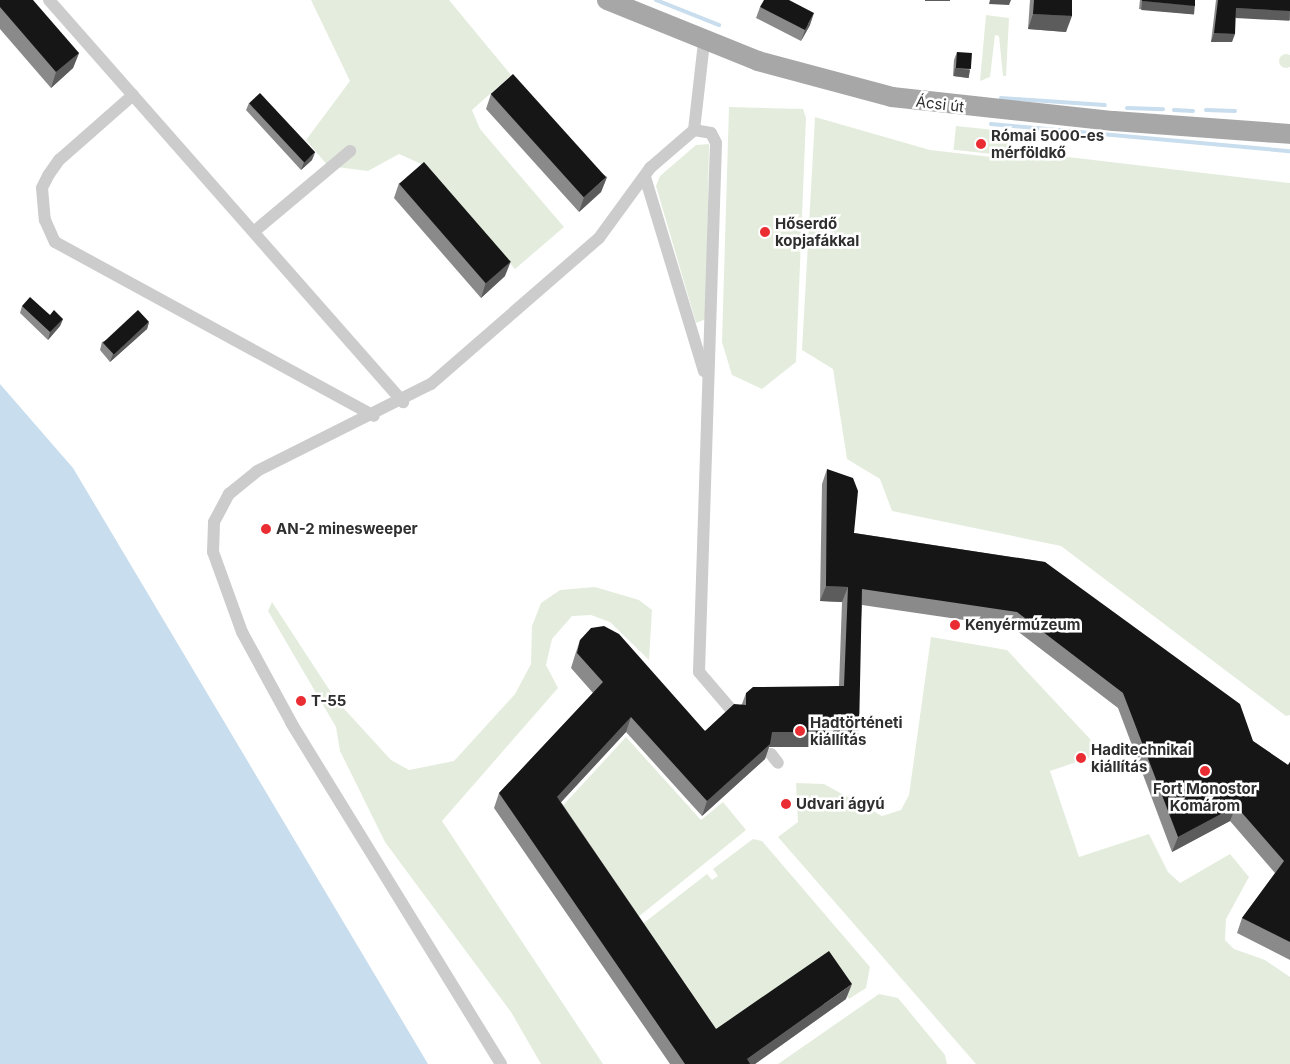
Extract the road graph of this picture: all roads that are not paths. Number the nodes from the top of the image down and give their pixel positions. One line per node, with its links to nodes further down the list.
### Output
1 (49, 0): 4 (street)
2 (607, 0): 3 (main road, Ácsi út)
3 (704, 42): 5 (street); 6 (main road, Ácsi út)
4 (133, 95): 9 (street); 14 (street)
5 (694, 130): 8 (street); 10 (street)
6 (1290, 134)
7 (350, 151): 9 (street)
8 (645, 177): 11 (street); 13 (street)
9 (256, 230): 13 (street)
10 (711, 318): 11 (street); 12 (street)
11 (691, 324): 12 (street)
12 (707, 381): 15 (street)
13 (403, 402): 14 (street)
14 (374, 416): 16 (street)
15 (735, 714)
16 (502, 1064)

